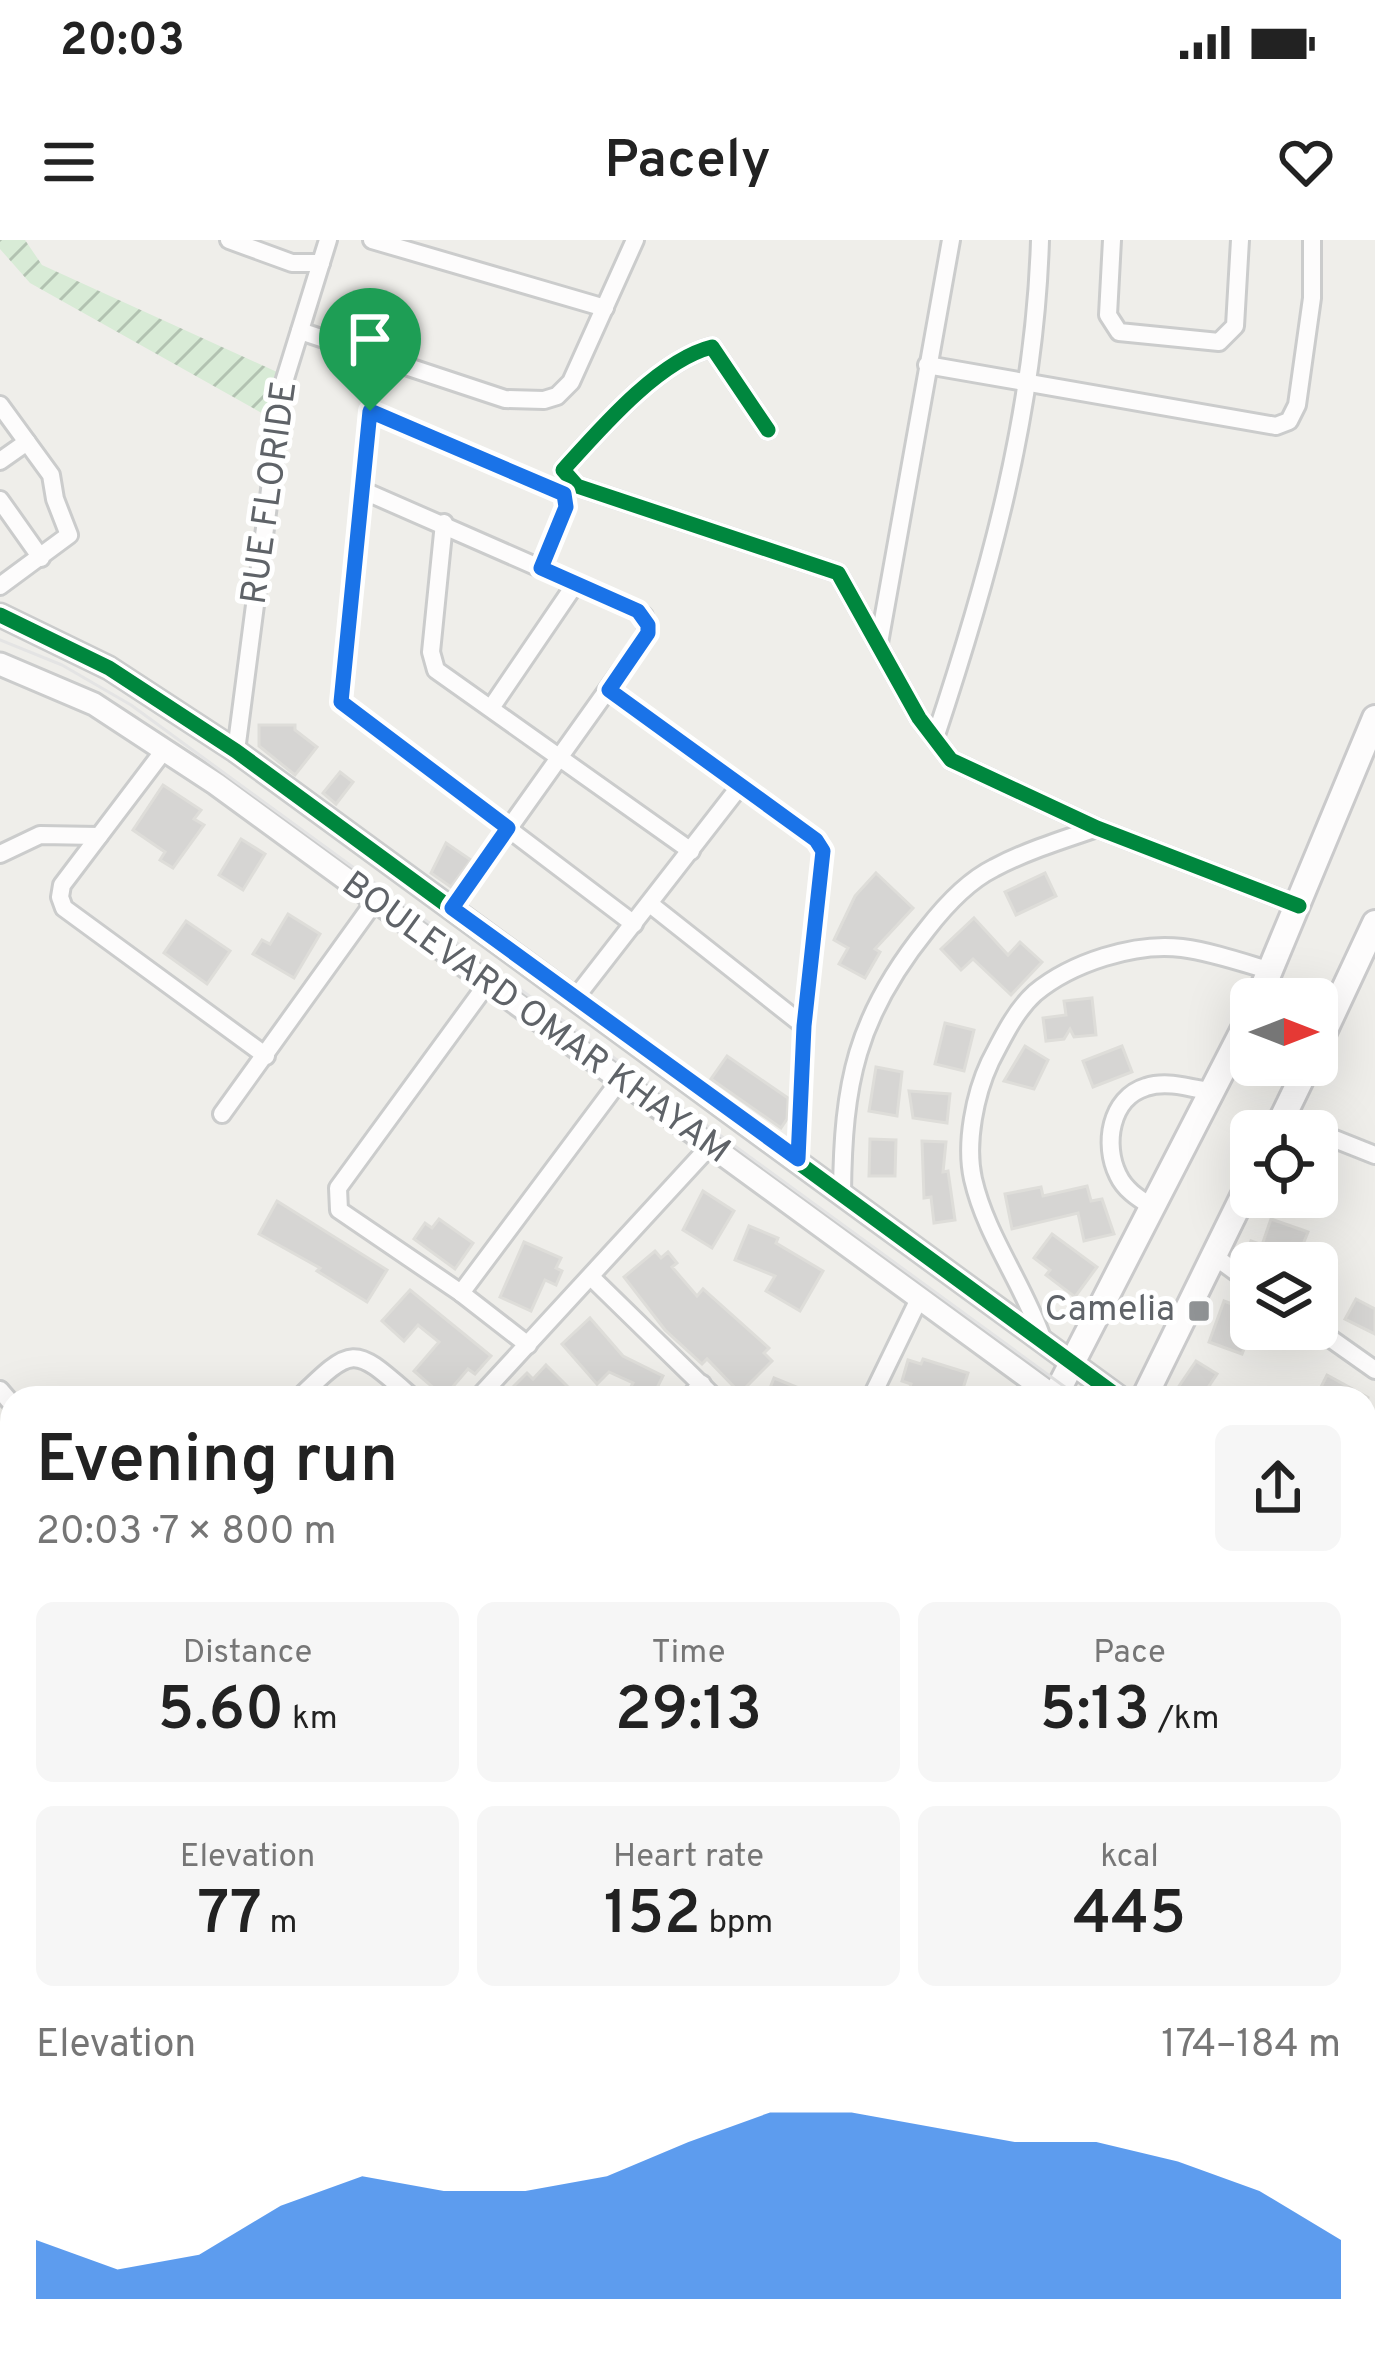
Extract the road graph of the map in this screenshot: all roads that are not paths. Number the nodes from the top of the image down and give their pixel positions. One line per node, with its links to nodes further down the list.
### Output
1 (229, 240): 10 (street)
2 (328, 240): 10 (street, RUE FLORIDE)
3 (372, 240): 11 (street)
4 (635, 240): 11 (street)
5 (952, 240): 13 (street)
6 (1040, 240): 14 (street)
7 (1112, 240): 8 (street)
8 (1240, 240)
9 (1312, 240): 14 (street)
10 (321, 263): 12 (street, RUE FLORIDE)
11 (604, 308): 12 (street)
12 (300, 331): 34 (street, RUE FLORIDE)
13 (927, 364): 14 (street); 27 (street)
14 (1027, 382): 32 (street)
15 (0, 405): 17 (street)
16 (768, 430): 27 (street)
17 (27, 442): 18 (street); 22 (street)
18 (0, 460)
19 (362, 490): 21 (street); 23 (street); 37 (street)
20 (3, 511): 22 (street)
21 (444, 524): 23 (street); 30 (street)
22 (41, 558): 25 (street)
23 (541, 568): 24 (street)
24 (576, 584): 29 (street); 30 (street)
25 (0, 586)
26 (2, 614): 34 (street, BOULEVARD OMAR KHAYAM)
27 (879, 643): 32 (street)
28 (0, 664): 33 (street, BOULEVARD OMAR KHAYAM)
29 (609, 690): 35 (street); 36 (street)
30 (491, 708): 35 (street)
31 (1375, 718): 44 (main road)
32 (935, 738): 38 (street)
33 (165, 749): 39 (street); 42 (street, BOULEVARD OMAR KHAYAM)
34 (236, 751): 45 (street, BOULEVARD OMAR KHAYAM)
35 (560, 756): 37 (street); 40 (street)
36 (740, 786): 40 (street); 53 (street)
37 (508, 828): 45 (street); 46 (street)
38 (1096, 828): 44 (street); 63 (street)
39 (99, 836): 41 (street); 55 (street)
40 (691, 851): 43 (street)
41 (0, 854)
42 (375, 901): 50 (street, BOULEVARD OMAR KHAYAM); 55 (street)
43 (650, 904): 46 (street); 53 (street)
44 (1299, 906): 48 (main road)
45 (452, 908): 51 (street, BOULEVARD OMAR KHAYAM)
46 (634, 924): 51 (street)
47 (1373, 931): 52 (main road)
48 (1270, 970): 49 (main road); 71 (street)
49 (1267, 978)
50 (487, 984): 56 (street, BOULEVARD OMAR KHAYAM); 69 (street)
51 (576, 997): 62 (street, BOULEVARD OMAR KHAYAM)
52 (1338, 1004)
53 (804, 1026): 62 (street)
54 (1230, 1056): 57 (main road)
55 (266, 1057): 58 (street)
56 (620, 1080): 60 (street, BOULEVARD OMAR KHAYAM); 69 (street)
57 (1212, 1092): 64 (main road); 64 (street)
58 (223, 1114)
59 (1338, 1140): 61 (street)
60 (709, 1147): 68 (street); 70 (street, BOULEVARD OMAR KHAYAM)
61 (1375, 1154)
62 (798, 1159): 63 (street, BOULEVARD OMAR KHAYAM)
63 (842, 1194): 71 (street, BOULEVARD OMAR KHAYAM)
64 (1152, 1207): 74 (main road)
65 (1232, 1218): 66 (main road)
66 (1214, 1256): 67 (street); 84 (main road)
67 (1230, 1267)
68 (591, 1277): 73 (street); 79 (street)
69 (461, 1293): 73 (street)
70 (918, 1301): 80 (street); 81 (street, BOULEVARD OMAR KHAYAM)
71 (1042, 1338): 74 (street, BOULEVARD OMAR KHAYAM)
72 (1338, 1344): 75 (street)
73 (528, 1345): 78 (street)
74 (1074, 1363): 82 (main road); 83 (street, BOULEVARD OMAR KHAYAM)
75 (1375, 1370)
76 (310, 1386): 77 (street)
77 (399, 1386)
78 (489, 1386)
79 (694, 1386)
80 (878, 1386)
81 (1038, 1386)
82 (1062, 1386)
83 (1104, 1386)
84 (1150, 1386)

